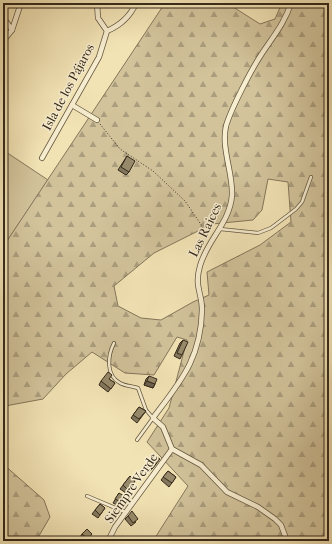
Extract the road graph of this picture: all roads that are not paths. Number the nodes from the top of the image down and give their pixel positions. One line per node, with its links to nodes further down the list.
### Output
1 (21, 3): 6 (street)
2 (97, 3): 7 (street)
3 (136, 3): 7 (street)
4 (292, 3): 13 (street, Las Raices)
5 (3, 17): 6 (street)
6 (12, 30): 8 (street)
7 (107, 31): 9 (street, Isla de los Pájaros)
8 (3, 41)
9 (72, 105): 10 (street); 11 (street, Isla de los Pájaros)
10 (97, 120)
11 (42, 158)
12 (311, 177): 13 (lane)
13 (220, 229): 15 (street, Las Raices)
14 (114, 343): 15 (lane)
15 (153, 418): 16 (lane, Las Raices); 17 (street)
16 (138, 440)
17 (172, 449): 19 (street, Siempre Verde); 21 (street)
18 (87, 496): 19 (lane)
19 (126, 512): 20 (street, Siempre Verde)
20 (108, 541)
21 (287, 541)

